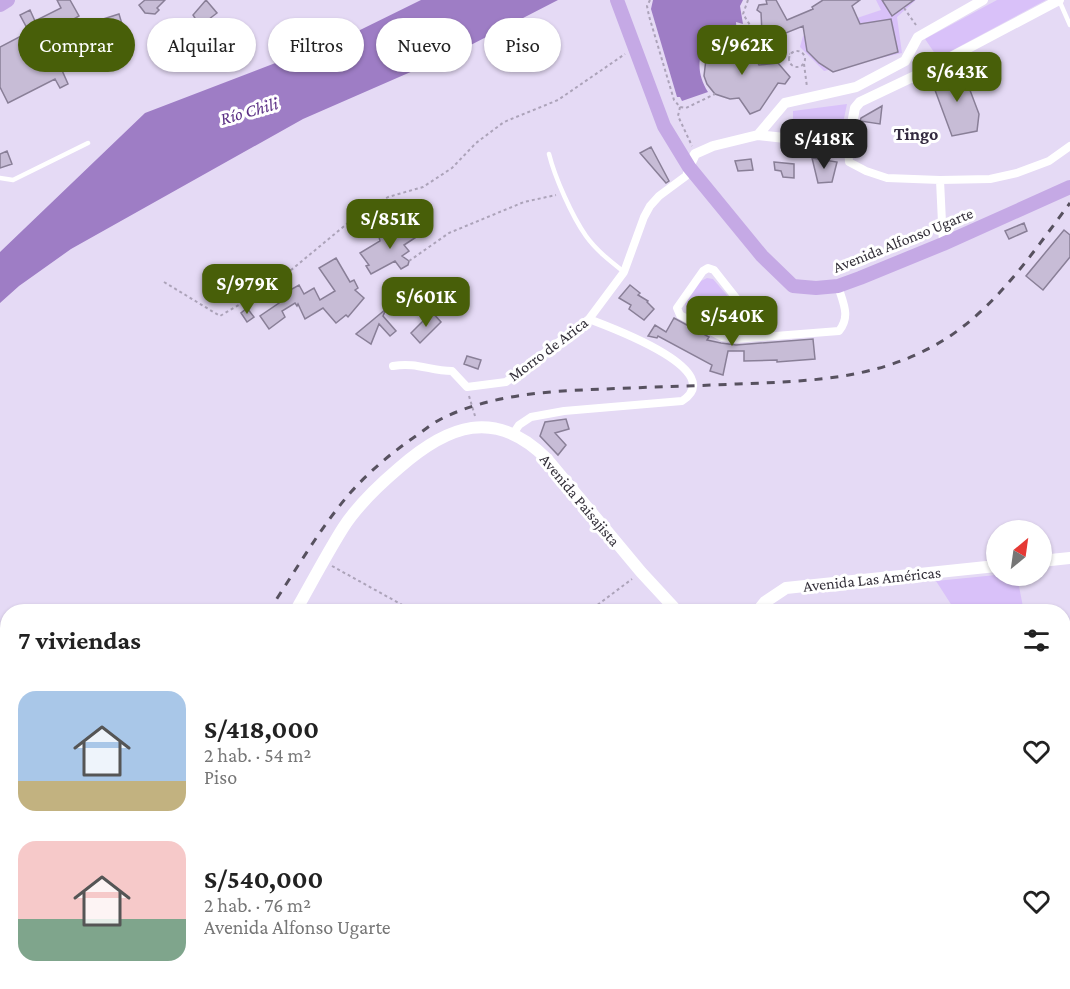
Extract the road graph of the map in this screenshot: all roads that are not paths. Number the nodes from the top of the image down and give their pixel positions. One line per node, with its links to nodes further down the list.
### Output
1 (8, 0): 5 (main road)
2 (617, 0): 16 (main road, Avenida Alfonso Ugarte)
3 (983, 0): 7 (street)
4 (1059, 0): 6 (lane); 8 (street)
5 (0, 5)
6 (1070, 25)
7 (908, 55): 8 (street); 9 (street)
8 (921, 73): 10 (street)
9 (856, 87): 10 (street); 11 (street)
10 (860, 102): 13 (street)
11 (758, 135): 13 (street); 16 (street)
12 (88, 143): 17 (lane)
13 (848, 145): 18 (street)
14 (1070, 146): 18 (street)
15 (549, 154): 21 (lane)
16 (689, 167): 21 (street, Morro de Arica); 22 (main road, Avenida Alfonso Ugarte)
17 (0, 178)
18 (940, 180): 20 (street)
19 (1070, 187): 20 (main road, Avenida Alfonso Ugarte)
20 (944, 244): 22 (main road, Avenida Alfonso Ugarte)
21 (624, 272): 23 (street, Morro de Arica)
22 (838, 286): 24 (street)
23 (589, 320): 25 (street, Morro de Arica); 26 (street)
24 (766, 336): 24 (street)
25 (393, 366)
26 (513, 434): 30 (main road, Avenida Paisajista); 31 (main road, Avenida Paisajista)
27 (1070, 558): 28 (main road)
28 (1052, 560)
29 (986, 567): 32 (main road, Avenida Las Américas)
30 (301, 604)
31 (671, 604)
32 (763, 604)

